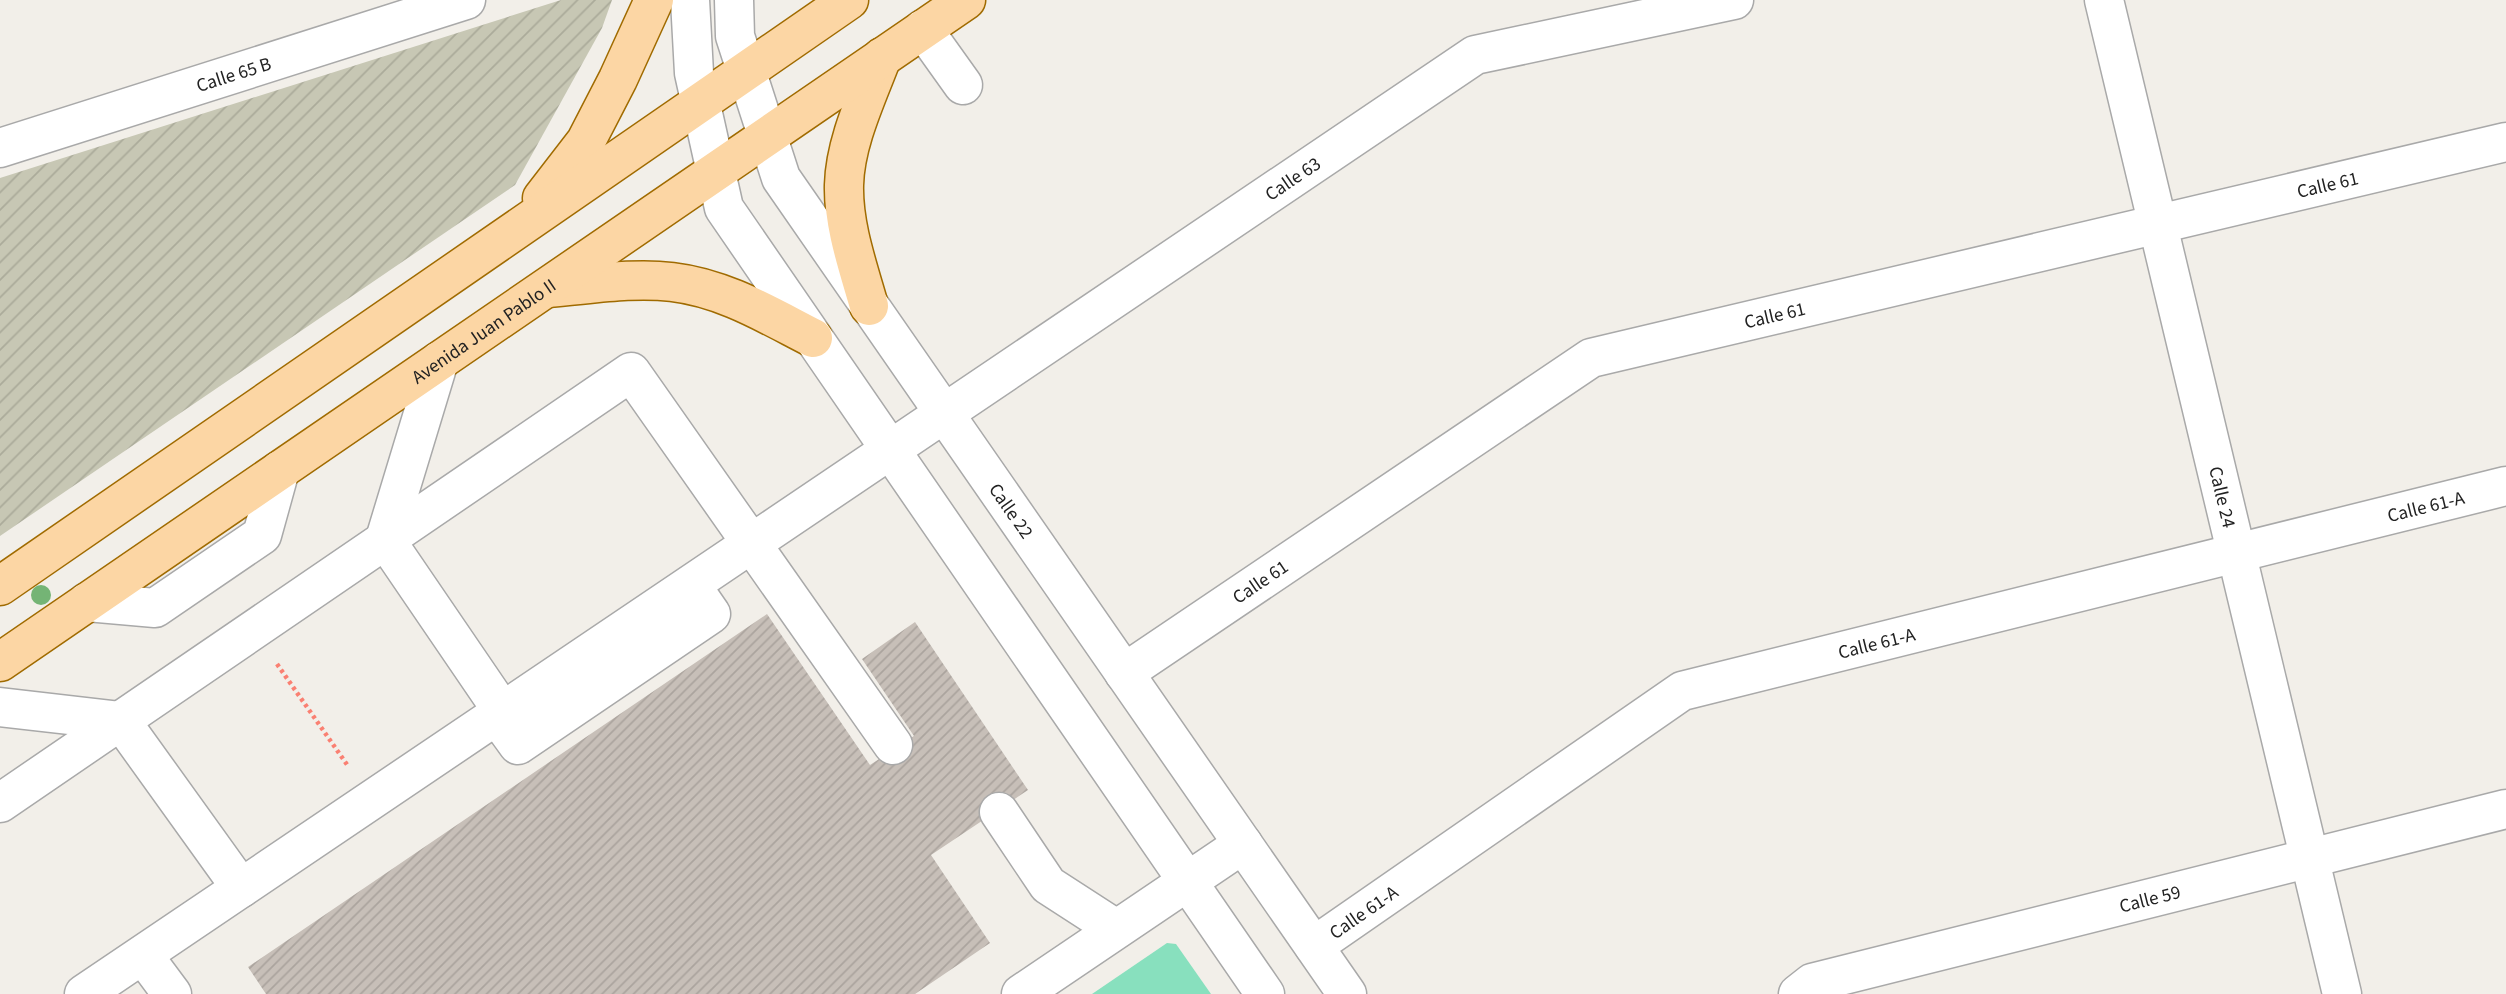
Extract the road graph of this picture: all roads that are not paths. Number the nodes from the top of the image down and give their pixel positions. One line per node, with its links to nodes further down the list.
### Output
1 (466, 0): 16 (street, Calle 65 B)
2 (654, 0): 19 (main road)
3 (691, 0): 13 (street)
4 (734, 0): 11 (street, Calle 22)
5 (849, 0): 11 (main road)
6 (966, 0): 9 (main road, Avenida Juan Pablo II)
7 (1734, 0): 24 (street, Calle 63)
8 (2104, 0): 18 (street, Calle 24)
9 (923, 29): 10 (main road, Avenida Juan Pablo II); 12 (street)
10 (882, 57): 14 (main road, Avenida Juan Pablo II); 21 (main road)
11 (746, 71): 13 (main road); 14 (street, Calle 22)
12 (963, 85)
13 (701, 103): 17 (street); 19 (main road)
14 (766, 136): 17 (main road, Avenida Juan Pablo II); 21 (street, Calle 22)
15 (2506, 142): 18 (street, Calle 61)
16 (0, 148)
17 (716, 172): 20 (main road, Avenida Juan Pablo II); 22 (street)
18 (2158, 224): 29 (street, Calle 24); 32 (street, Calle 61)
19 (515, 230): 30 (main road)
20 (545, 289): 22 (main road); 23 (main road, Avenida Juan Pablo II)
21 (869, 306): 24 (street, Calle 22)
22 (813, 338): 25 (street)
23 (439, 361): 27 (street); 31 (main road, Avenida Juan Pablo II)
24 (944, 414): 25 (street, Calle 63); 32 (street, Calle 22)
25 (891, 450): 28 (street, Calle 63); 42 (street)
26 (2506, 486): 29 (street, Calle 61-A)
27 (385, 540): 28 (street); 34 (street); 35 (street)
28 (751, 544): 34 (street, Calle 63); 36 (street)
29 (2236, 553): 41 (street, Calle 24); 45 (street, Calle 61-A)
30 (0, 586)
31 (0, 662)
32 (1124, 673): 40 (street, Calle 22)
33 (0, 707): 35 (street)
34 (500, 714): 43 (street, Calle 63)
35 (121, 721): 37 (street); 43 (street)
36 (893, 745)
37 (0, 803)
38 (2506, 808): 41 (street, Calle 59)
39 (999, 812): 44 (street)
40 (1242, 844): 42 (street); 45 (street, Calle 22)
41 (2309, 858): 52 (street, Calle 59); 53 (street, Calle 24)
42 (1187, 881): 44 (street); 50 (street)
43 (241, 888): 46 (street, Calle 63)
44 (1116, 929): 49 (street)
45 (1314, 946): 51 (street, Calle 22)
46 (143, 955): 47 (street, Calle 63); 48 (street)
47 (84, 994)
48 (172, 994)
49 (1021, 994)
50 (1265, 994)
51 (1347, 994)
52 (1798, 994)
53 (2342, 994)

